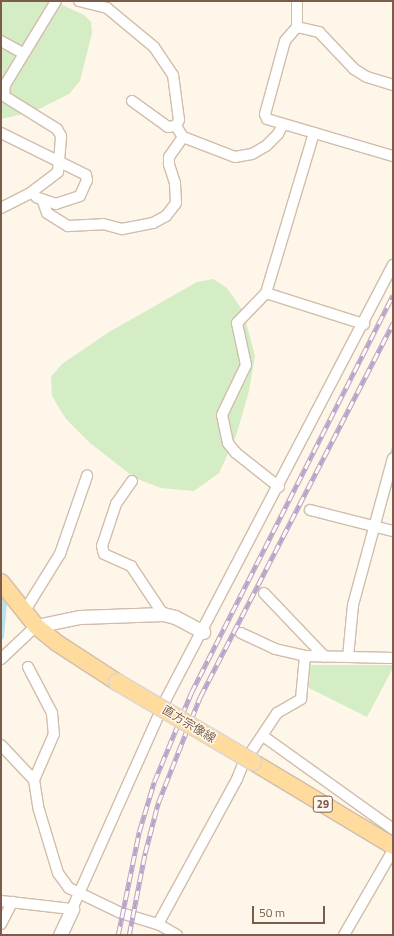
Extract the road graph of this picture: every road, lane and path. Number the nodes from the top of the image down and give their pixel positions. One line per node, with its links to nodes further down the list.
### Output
1 (56, 1): 6 (street)
2 (79, 1): 10 (street)
3 (297, 1): 4 (street)
4 (296, 27): 7 (street); 9 (street)
5 (1, 41): 6 (street)
6 (23, 53): 15 (street)
7 (393, 85)
8 (132, 101): 10 (street)
9 (283, 124): 12 (street); 13 (street)
10 (176, 126): 13 (street)
11 (1, 133): 15 (street)
12 (314, 134): 14 (street); 20 (street)
13 (183, 137): 17 (street)
14 (393, 156)
15 (59, 162): 16 (street); 17 (street)
16 (29, 194): 17 (street); 18 (street)
17 (42, 199)
18 (1, 208)
19 (393, 265): 21 (street)
20 (266, 293): 21 (street); 25 (street)
21 (364, 324): 25 (street)
22 (393, 458): 27 (street)
23 (88, 476): 31 (street)
24 (132, 481): 32 (street)
25 (279, 488): 34 (street)
26 (310, 510): 27 (street)
27 (374, 526): 28 (street); 38 (street)
28 (393, 531)
29 (1, 582): 31 (main road, 直方宗像線 / 29)
30 (264, 593): 37 (street)
31 (24, 612): 33 (main road, 直方宗像線 / 29)
32 (163, 614): 33 (street); 34 (street)
33 (36, 626): 40 (street); 46 (main road, 直方宗像線 / 29, bridge)
34 (203, 632): 48 (street)
35 (241, 633): 36 (street)
36 (305, 656): 37 (street); 42 (street)
37 (325, 657): 38 (street)
38 (348, 657): 39 (street)
39 (393, 658)
40 (1, 659)
41 (28, 667): 44 (street)
42 (263, 736): 45 (street); 53 (street)
43 (1, 745): 44 (street)
44 (34, 780): 48 (street)
45 (393, 829)
46 (393, 846)
47 (393, 850): 56 (street)
48 (79, 894): 51 (street); 53 (street)
49 (1, 901): 50 (street)
50 (12, 902): 51 (street); 52 (street)
51 (72, 909): 54 (street)
52 (1, 924)
53 (158, 924): 55 (street)
54 (60, 935)
55 (177, 935)
56 (344, 935)

